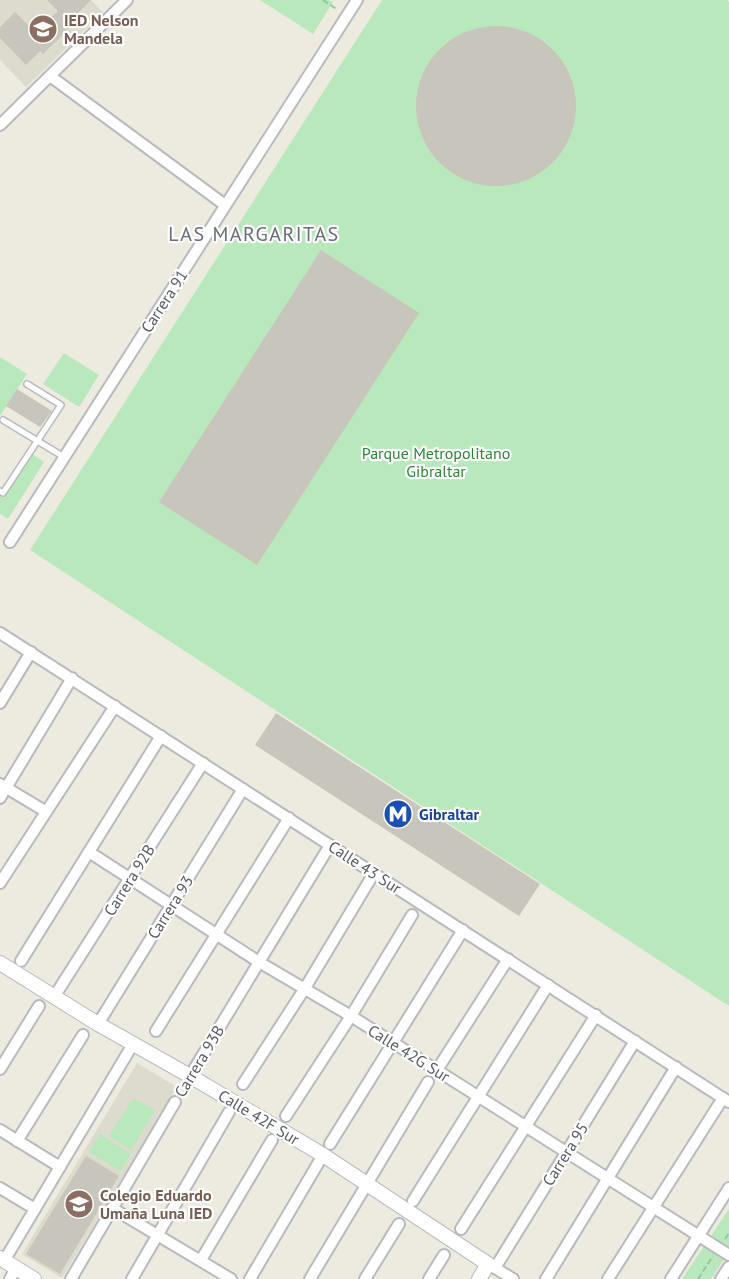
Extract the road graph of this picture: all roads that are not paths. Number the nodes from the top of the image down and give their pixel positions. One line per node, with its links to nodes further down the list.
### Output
1 (127, 0): 3 (street)
2 (357, 0): 5 (street, Carrera 91)
3 (50, 76): 4 (street); 5 (street)
4 (0, 125)
5 (225, 205): 9 (street, Carrera 91)
6 (27, 384): 8 (lane)
7 (3, 420): 8 (lane)
8 (37, 441): 9 (lane); 10 (lane)
9 (64, 457): 11 (street, Carrera 91)
10 (0, 491)
11 (10, 542)
12 (0, 633): 13 (street, Calle 43 Sur)
13 (31, 652): 14 (street, Calle 43 Sur); 15 (street)
14 (72, 678): 16 (street, Calle 43 Sur); 19 (street)
15 (0, 703)
16 (115, 706): 17 (street, Calle 43 Sur); 22 (street)
17 (161, 736): 18 (street, Calle 43 Sur); 25 (street)
18 (203, 763): 20 (street, Calle 43 Sur); 27 (street, Carrera 92B)
19 (3, 785): 21 (street); 22 (street)
20 (243, 789): 23 (street, Calle 43 Sur); 29 (street, Carrera 93)
21 (0, 798)
22 (45, 811): 28 (street)
23 (289, 818): 24 (street, Calle 43 Sur); 32 (street)
24 (330, 844): 26 (street, Calle 43 Sur); 35 (street, Carrera 93B)
25 (88, 852): 27 (street, Calle 42G Sur); 34 (street)
26 (374, 873): 31 (street, Calle 43 Sur); 38 (street)
27 (130, 879): 29 (street, Calle 42G Sur); 39 (street, Carrera 92B)
28 (0, 883)
29 (172, 905): 32 (street, Calle 42G Sur); 43 (street, Carrera 93)
30 (412, 915): 42 (street)
31 (463, 930): 33 (street, Calle 43 Sur); 48 (street)
32 (217, 934): 35 (street, Calle 42G Sur); 44 (street)
33 (508, 959): 37 (street, Calle 43 Sur); 51 (street)
34 (21, 961)
35 (259, 962): 38 (street, Calle 42G Sur); 52 (street, Carrera 93B)
36 (2, 968): 39 (street, Calle 42F Sur)
37 (548, 986): 41 (street, Calle 43 Sur); 55 (street)
38 (305, 988): 42 (street, Calle 42G Sur); 54 (street)
39 (54, 997): 43 (street, Calle 42F Sur)
40 (39, 1006): 50 (street)
41 (596, 1015): 46 (street, Calle 43 Sur); 60 (street)
42 (351, 1016): 48 (street, Calle 42G Sur); 59 (street)
43 (98, 1024): 47 (street, Calle 42F Sur)
44 (156, 1032)
45 (83, 1035): 63 (street)
46 (635, 1041): 49 (street, Calle 43 Sur); 65 (street, Carrera 95)
47 (133, 1044): 52 (street, Calle 42F Sur); 66 (street)
48 (394, 1044): 51 (street, Calle 42G Sur); 64 (street)
49 (676, 1067): 56 (street, Calle 43 Sur); 67 (street)
50 (0, 1069)
51 (437, 1070): 55 (street, Calle 42G Sur)
52 (190, 1076): 64 (street, Calle 42F Sur)
53 (429, 1082): 68 (street)
54 (243, 1084)
55 (479, 1097): 60 (street, Calle 42G Sur); 71 (street)
56 (726, 1100): 72 (street)
57 (175, 1102): 73 (street, Carrera 93B)
58 (229, 1112): 77 (street)
59 (286, 1116)
60 (525, 1127): 65 (street, Calle 42G Sur); 76 (street)
61 (0, 1130): 63 (street)
62 (272, 1140): 81 (street)
63 (17, 1141): 66 (street)
64 (327, 1150): 68 (street, Calle 42F Sur); 89 (street)
65 (566, 1153): 67 (street, Calle 42G Sur); 82 (street, Carrera 95)
66 (60, 1167): 74 (street)
67 (608, 1178): 72 (street, Calle 42G Sur); 95 (street)
68 (367, 1184): 82 (street, Calle 42F Sur); 90 (street)
69 (0, 1188): 74 (street)
70 (729, 1188): 78 (street)
71 (413, 1200)
72 (654, 1207): 78 (street, Calle 42G Sur); 96 (street)
73 (112, 1208): 77 (street); 86 (street, Carrera 93B)
74 (35, 1209): 83 (street)
75 (399, 1224): 91 (street)
76 (460, 1229)
77 (158, 1235): 81 (street); 87 (street)
78 (698, 1235): 80 (street, Calle 42G Sur); 97 (street)
79 (444, 1255): 92 (street)
80 (729, 1255)
81 (201, 1260): 88 (street)
82 (492, 1266): 93 (street, Carrera 95); 94 (street, Calle 42F Sur)
83 (8, 1267): 85 (street)
84 (729, 1267): 98 (street)
85 (34, 1279)
86 (71, 1279)
87 (133, 1279)
88 (231, 1279)
89 (250, 1279)
90 (310, 1279)
91 (365, 1279)
92 (429, 1279)
93 (479, 1279)
94 (513, 1279)
95 (546, 1279)
96 (608, 1279)
97 (670, 1279)
98 (721, 1279)

